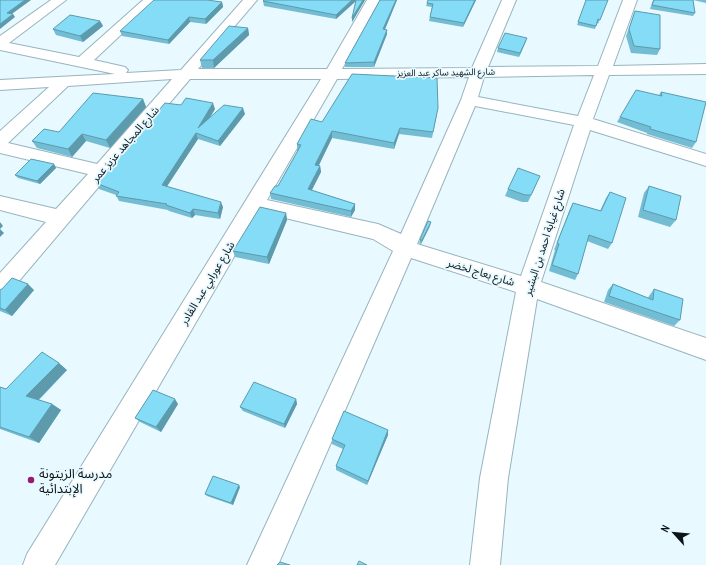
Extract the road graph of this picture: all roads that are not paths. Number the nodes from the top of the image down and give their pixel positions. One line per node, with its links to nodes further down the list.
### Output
1 (59, 0): 7 (street)
2 (151, 0): 8 (street)
3 (250, 0): 12 (street, شارع المجاهد عزيز عمر)
4 (374, 0): 13 (street, شارع عورابي عبد القادر)
5 (509, 0): 11 (street)
6 (630, 0): 10 (street, شارع غيابة احمد بن البشير)
7 (0, 44): 8 (street)
8 (83, 62): 14 (street)
9 (706, 69): 10 (street, شارع الشهيد ساكر عبد العزيز)
10 (603, 70): 11 (street, شارع الشهيد ساكر عبد العزيز); 19 (street, شارع غيابة احمد بن البشير)
11 (478, 72): 13 (street, شارع الشهيد ساكر عبد العزيز); 18 (street)
12 (186, 74): 13 (street, شارع الشهيد ساكر عبد العزيز); 14 (street, شارع الشهيد ساكر عبد العزيز); 17 (street, شارع المجاهد عزيز عمر)
13 (332, 74): 25 (street, شارع عورابي عبد القادر)
14 (151, 76): 15 (street); 17 (street)
15 (64, 81): 16 (street); 20 (street)
16 (0, 84)
17 (163, 100): 23 (street, شارع المجاهد عزيز عمر)
18 (469, 100): 19 (street); 27 (street)
19 (584, 122): 22 (street); 28 (street, شارع غيابة احمد بن البشير)
20 (0, 141)
21 (0, 147): 23 (street)
22 (706, 160)
23 (102, 171): 26 (street, شارع المجاهد عزيز عمر)
24 (0, 203): 26 (street)
25 (254, 204): 27 (street, شارع بعاج لخضر); 31 (street, شارع عورابي عبد القادر)
26 (60, 218): 29 (street, شارع المجاهد عزيز عمر)
27 (405, 248): 28 (street, شارع بعاج لخضر); 32 (street)
28 (528, 286): 30 (street, شارع بعاج لخضر); 33 (street, شارع غيابة احمد بن البشير)
29 (0, 288)
30 (706, 349)
31 (38, 565)
32 (262, 565)
33 (485, 565)

